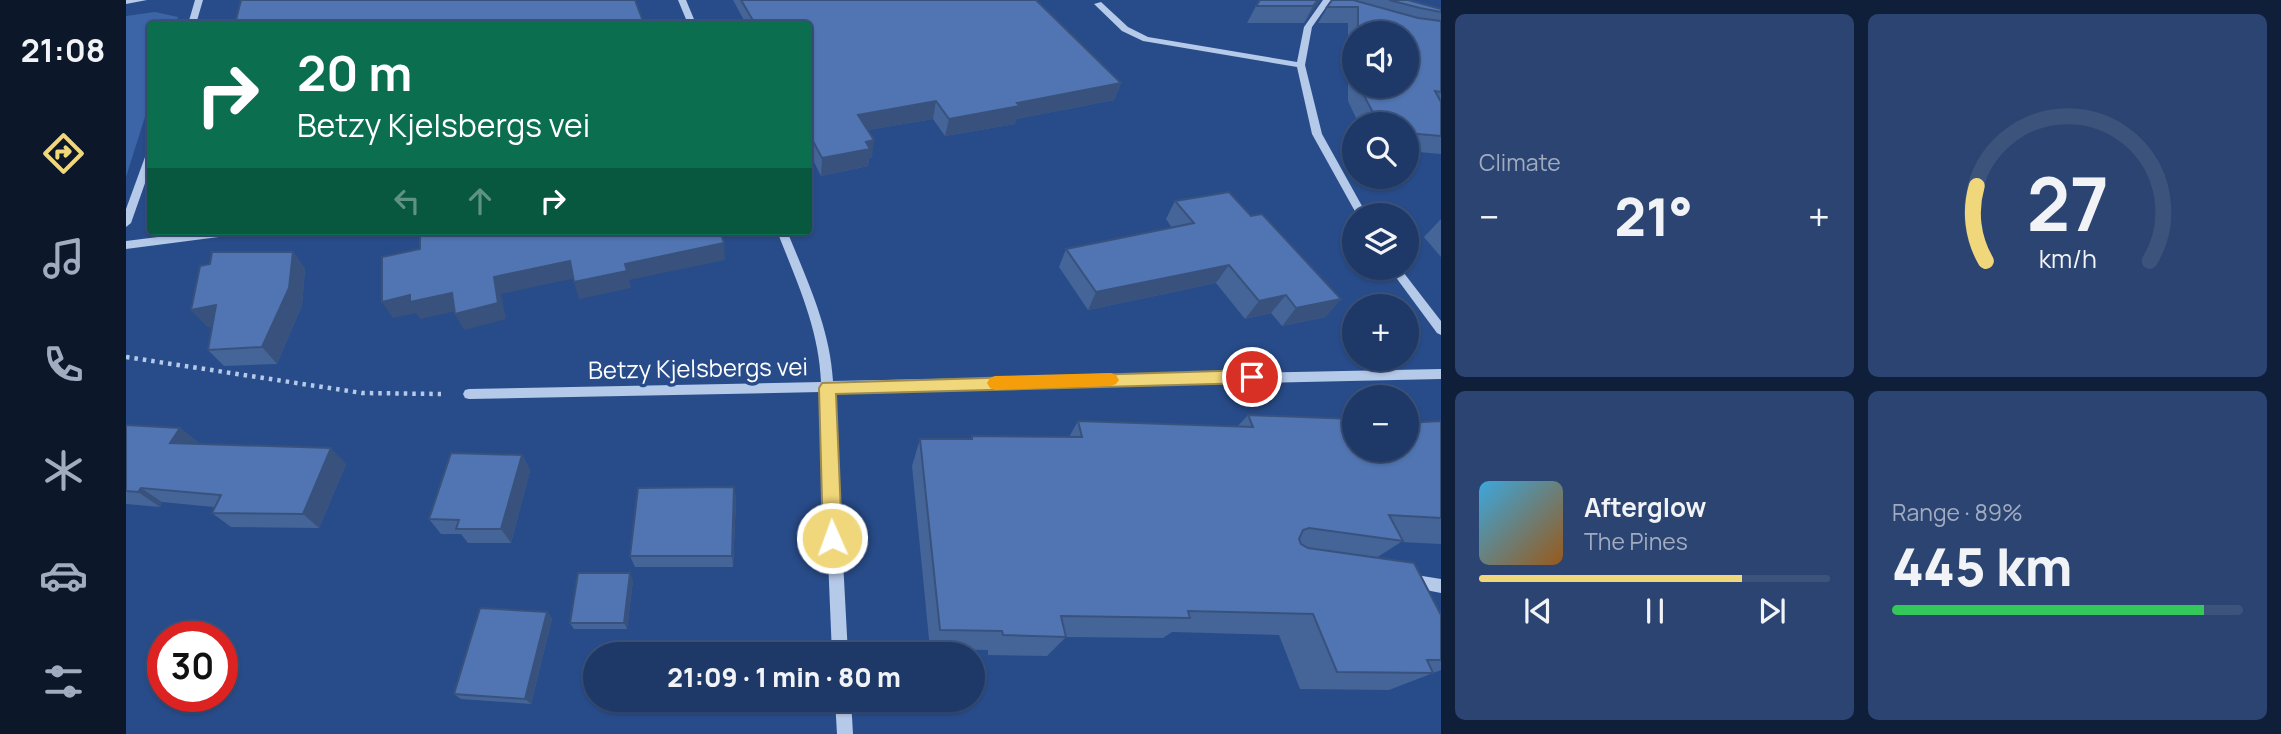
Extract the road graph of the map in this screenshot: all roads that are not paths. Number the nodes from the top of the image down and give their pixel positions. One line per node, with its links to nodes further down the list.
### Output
1 (143, 0): 4 (street)
2 (199, 0): 8 (street)
3 (681, 0): 9 (street)
4 (126, 2)
5 (1325, 3): 7 (street); 10 (street)
6 (1098, 4): 10 (street)
7 (1335, 9)
8 (193, 21)
9 (691, 21)
10 (1301, 65): 12 (street)
11 (147, 165): 13 (street)
12 (1355, 203)
13 (126, 223)
14 (203, 235): 16 (street)
15 (784, 235): 20 (street)
16 (126, 245)
17 (1403, 280): 18 (street)
18 (1441, 331)
19 (1441, 374): 20 (street, Betzy Kjelsbergs vei)
20 (828, 388): 21 (street, Betzy Kjelsbergs vei); 24 (street)
21 (469, 394)
22 (1400, 580): 23 (street)
23 (1441, 586)
24 (839, 642)
25 (844, 712): 26 (street)
26 (845, 734)

